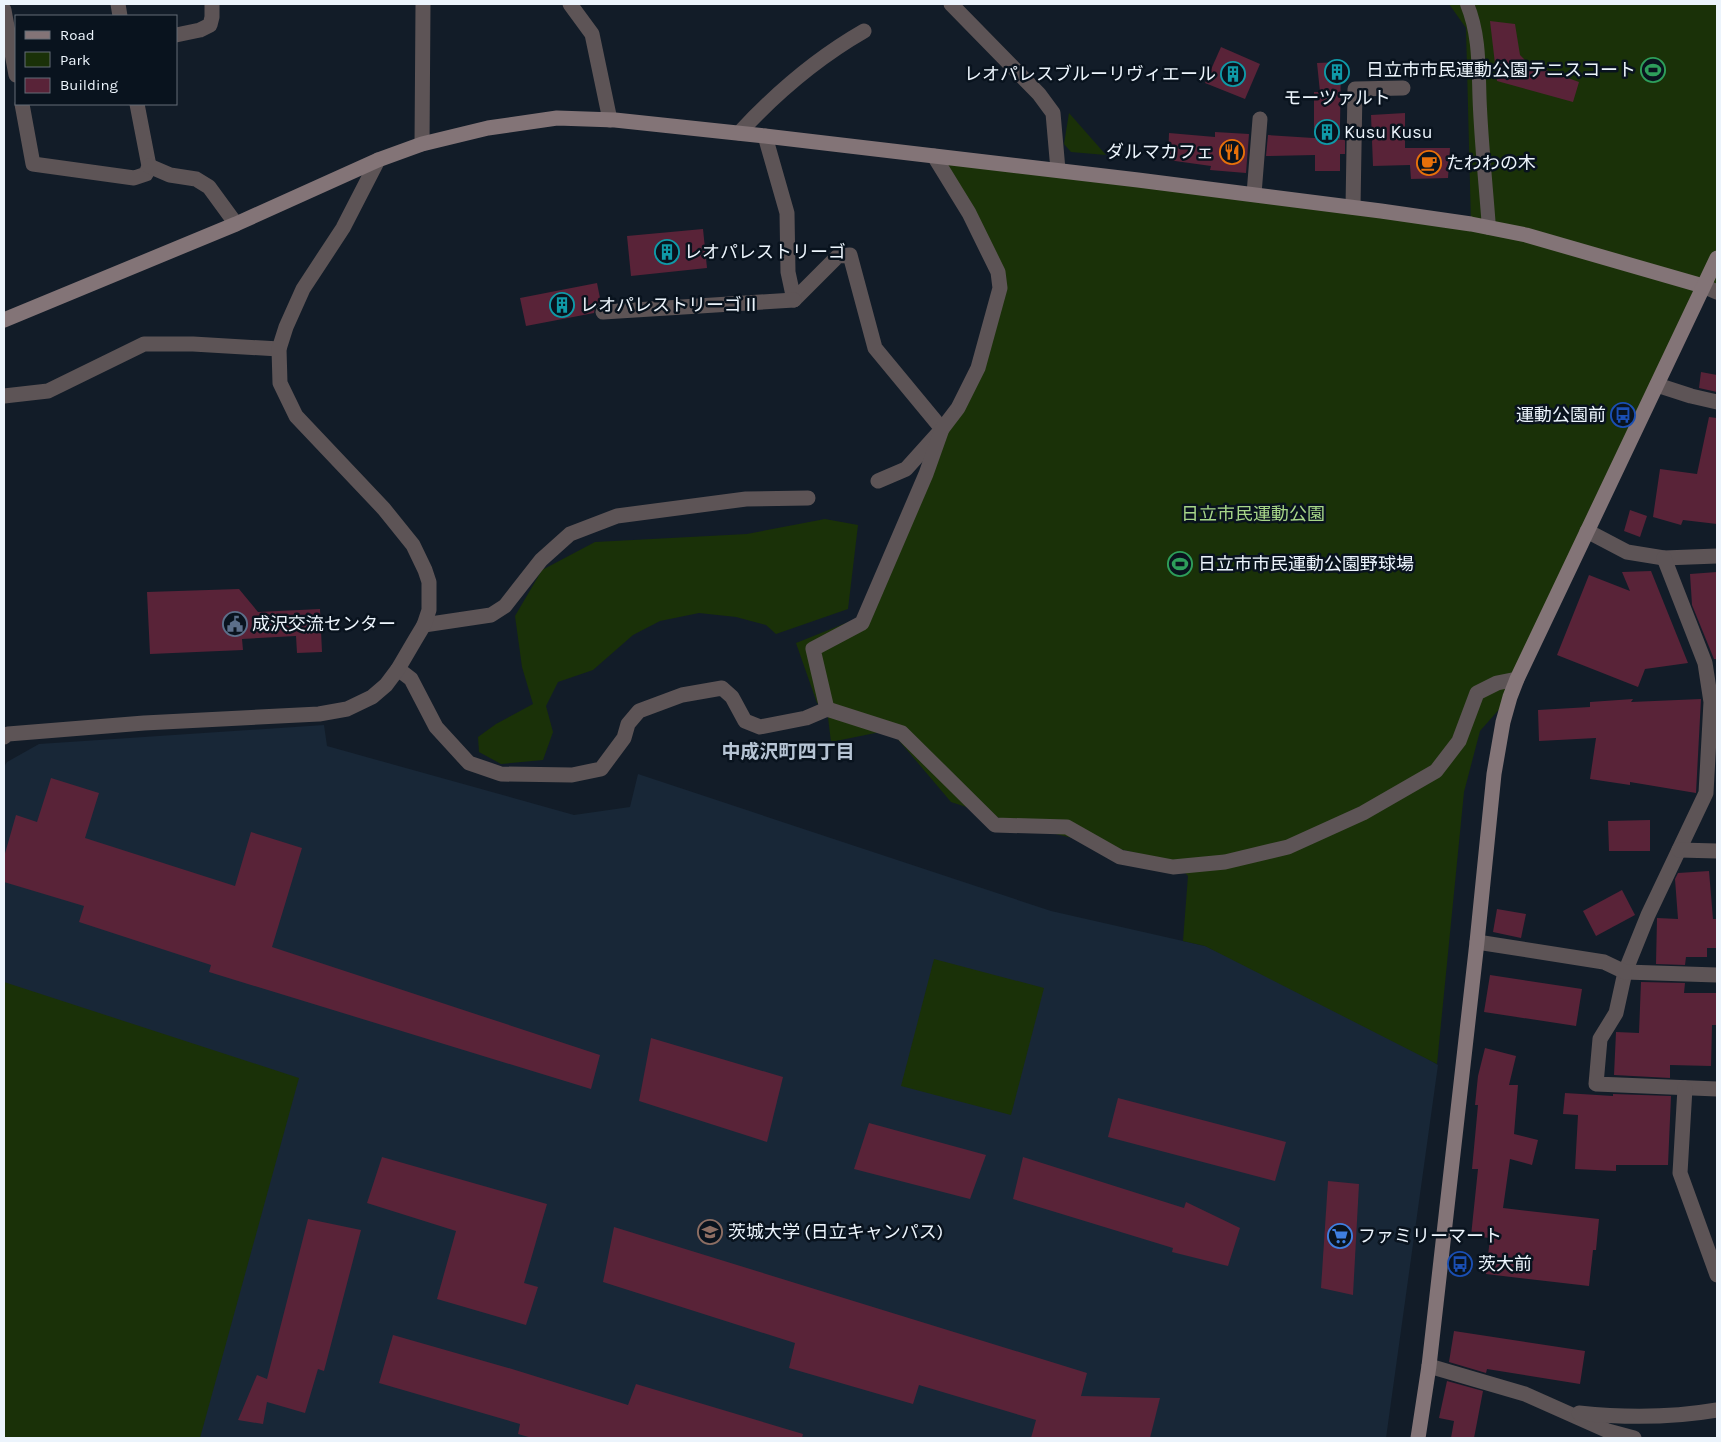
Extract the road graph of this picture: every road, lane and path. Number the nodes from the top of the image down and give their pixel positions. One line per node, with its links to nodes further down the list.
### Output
1 (212, 4): 8 (street)
2 (424, 4): 17 (street)
3 (570, 4): 14 (street)
4 (950, 4): 21 (street)
5 (1467, 4): 25 (lane)
6 (4, 10): 9 (street)
7 (864, 32): 15 (street)
8 (178, 35)
9 (13, 70)
10 (1403, 88): 23 (street)
11 (22, 105): 20 (street)
12 (137, 105): 20 (street)
13 (1260, 119): 22 (street)
14 (610, 120): 15 (street); 17 (street)
15 (739, 133): 16 (street)
16 (766, 136): 18 (street); 28 (street)
17 (422, 144): 19 (street)
18 (934, 156): 21 (street); 35 (street)
19 (378, 160): 24 (street); 31 (street)
20 (149, 166): 24 (street)
21 (1058, 170): 22 (street)
22 (1254, 194): 23 (street)
23 (1354, 207): 25 (street)
24 (236, 224): 30 (street)
25 (1489, 228): 27 (street)
26 (1717, 258): 27 (street)
27 (1710, 289): 32 (street)
28 (794, 300): 29 (street); 35 (street)
29 (603, 312)
30 (4, 320)
31 (279, 349): 33 (street); 41 (street)
32 (1657, 386): 34 (street); 38 (street)
33 (4, 396)
34 (1717, 402)
35 (942, 429): 36 (street); 44 (street)
36 (878, 481)
37 (808, 498): 41 (street)
38 (1587, 531): 40 (street); 43 (street)
39 (1717, 556): 40 (street)
40 (1664, 558): 46 (street)
41 (424, 625): 42 (street)
42 (398, 669): 44 (street); 45 (street)
43 (1517, 679): 44 (street); 48 (street)
44 (827, 709)
45 (5, 735)
46 (1679, 850): 47 (street); 49 (street)
47 (1717, 851)
48 (1477, 942): 49 (street); 54 (street)
49 (1625, 972): 50 (street); 51 (street)
50 (1717, 975)
51 (1686, 1088): 52 (street); 53 (street)
52 (1717, 1089)
53 (1717, 1275)
54 (1429, 1366): 55 (street); 57 (street)
55 (1561, 1410): 56 (street); 58 (street)
56 (1717, 1410)
57 (1418, 1438)
58 (1634, 1438)

